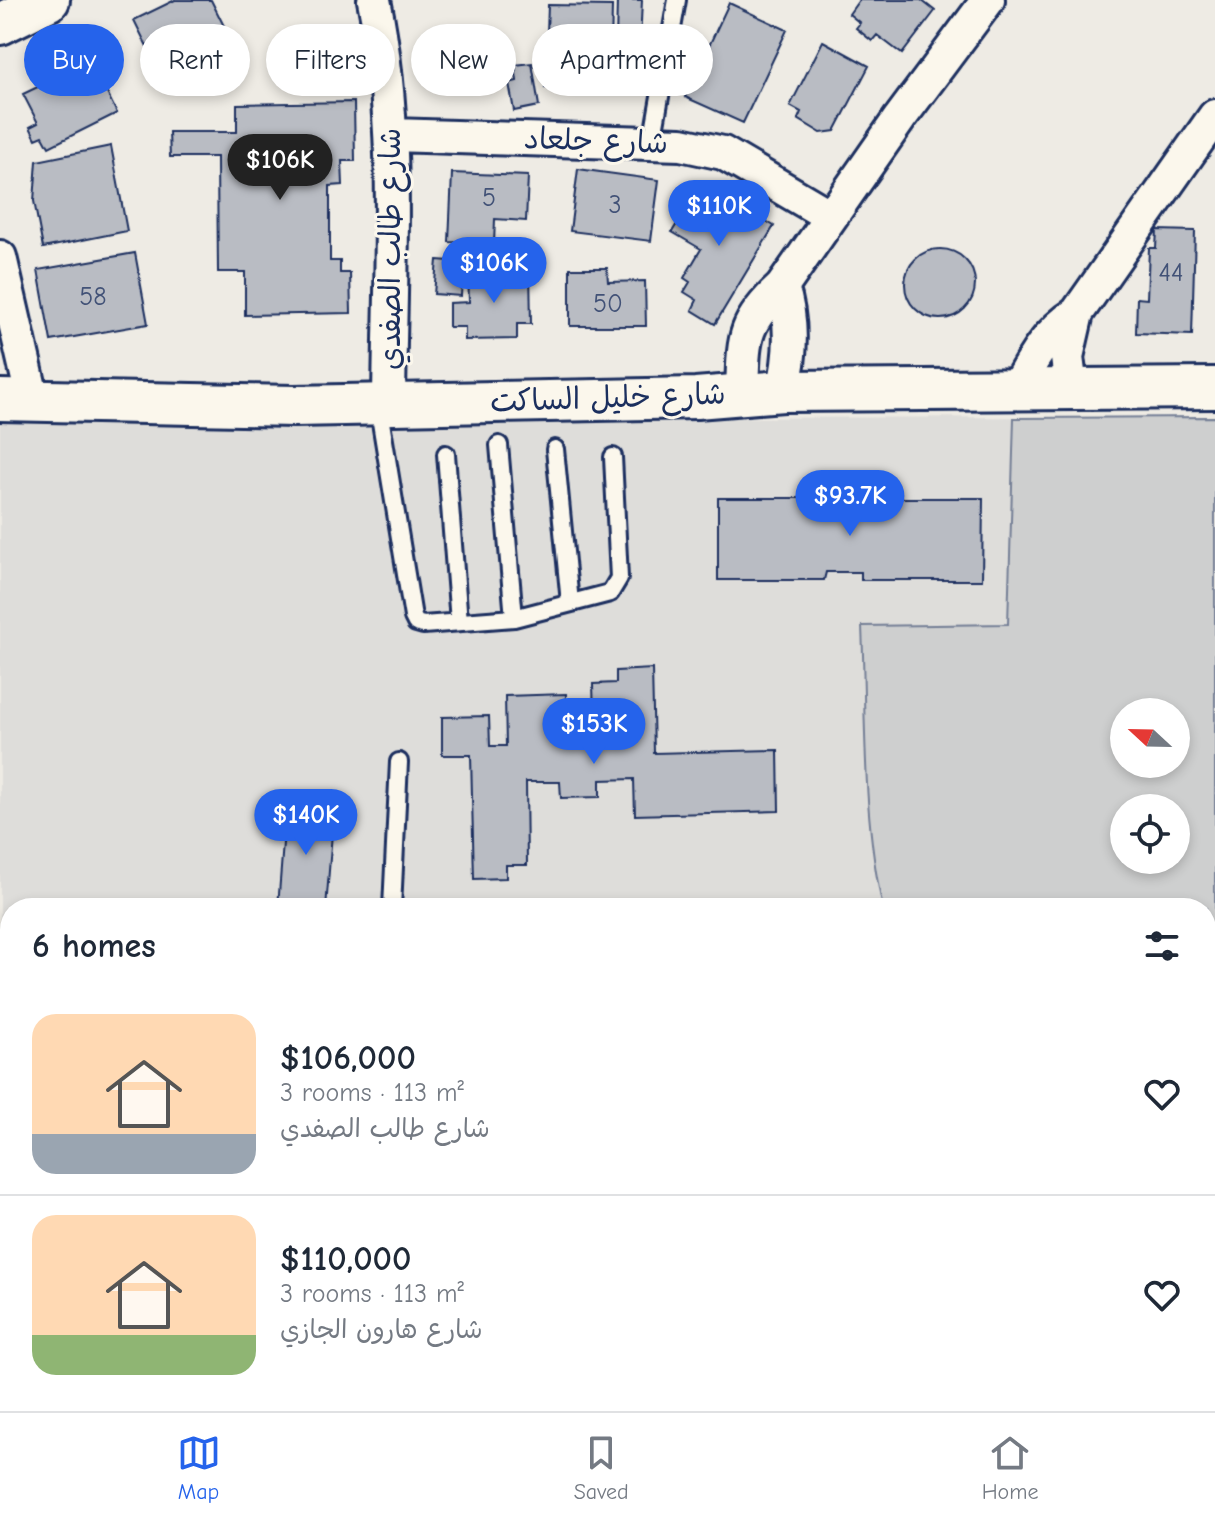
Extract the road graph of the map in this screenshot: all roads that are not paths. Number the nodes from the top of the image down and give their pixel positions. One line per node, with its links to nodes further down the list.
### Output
1 (49, 0): 5 (street)
2 (374, 0): 7 (street, شارع طالب الصفدي)
3 (677, 0): 8 (lane)
4 (988, 0): 9 (street)
5 (0, 24)
6 (1215, 116): 12 (street)
7 (392, 135): 8 (street, شارع جلعاد); 19 (street, شارع طالب الصفدي)
8 (652, 142): 9 (street, شارع جلعاد)
9 (830, 216): 11 (street)
10 (0, 257): 18 (street)
11 (782, 287): 16 (street); 17 (street)
12 (1077, 313): 13 (street); 15 (street)
13 (1071, 388): 14 (street, شارع خليل الساكت); 15 (street, شارع خليل الساكت)
14 (1215, 388)
15 (1016, 389): 16 (street, شارع خليل الساكت)
16 (783, 391): 17 (street, شارع خليل الساكت)
17 (742, 393): 19 (street, شارع خليل الساكت)
18 (16, 401): 19 (street, شارع خليل الساكت)
19 (383, 403): 26 (lane)
20 (499, 445): 25 (lane)
21 (555, 449): 24 (lane)
22 (446, 454): 26 (lane)
23 (613, 457): 24 (lane)
24 (570, 603): 25 (lane)
25 (514, 618): 26 (lane)
26 (459, 622)
27 (399, 762): 28 (lane)
28 (392, 898)

